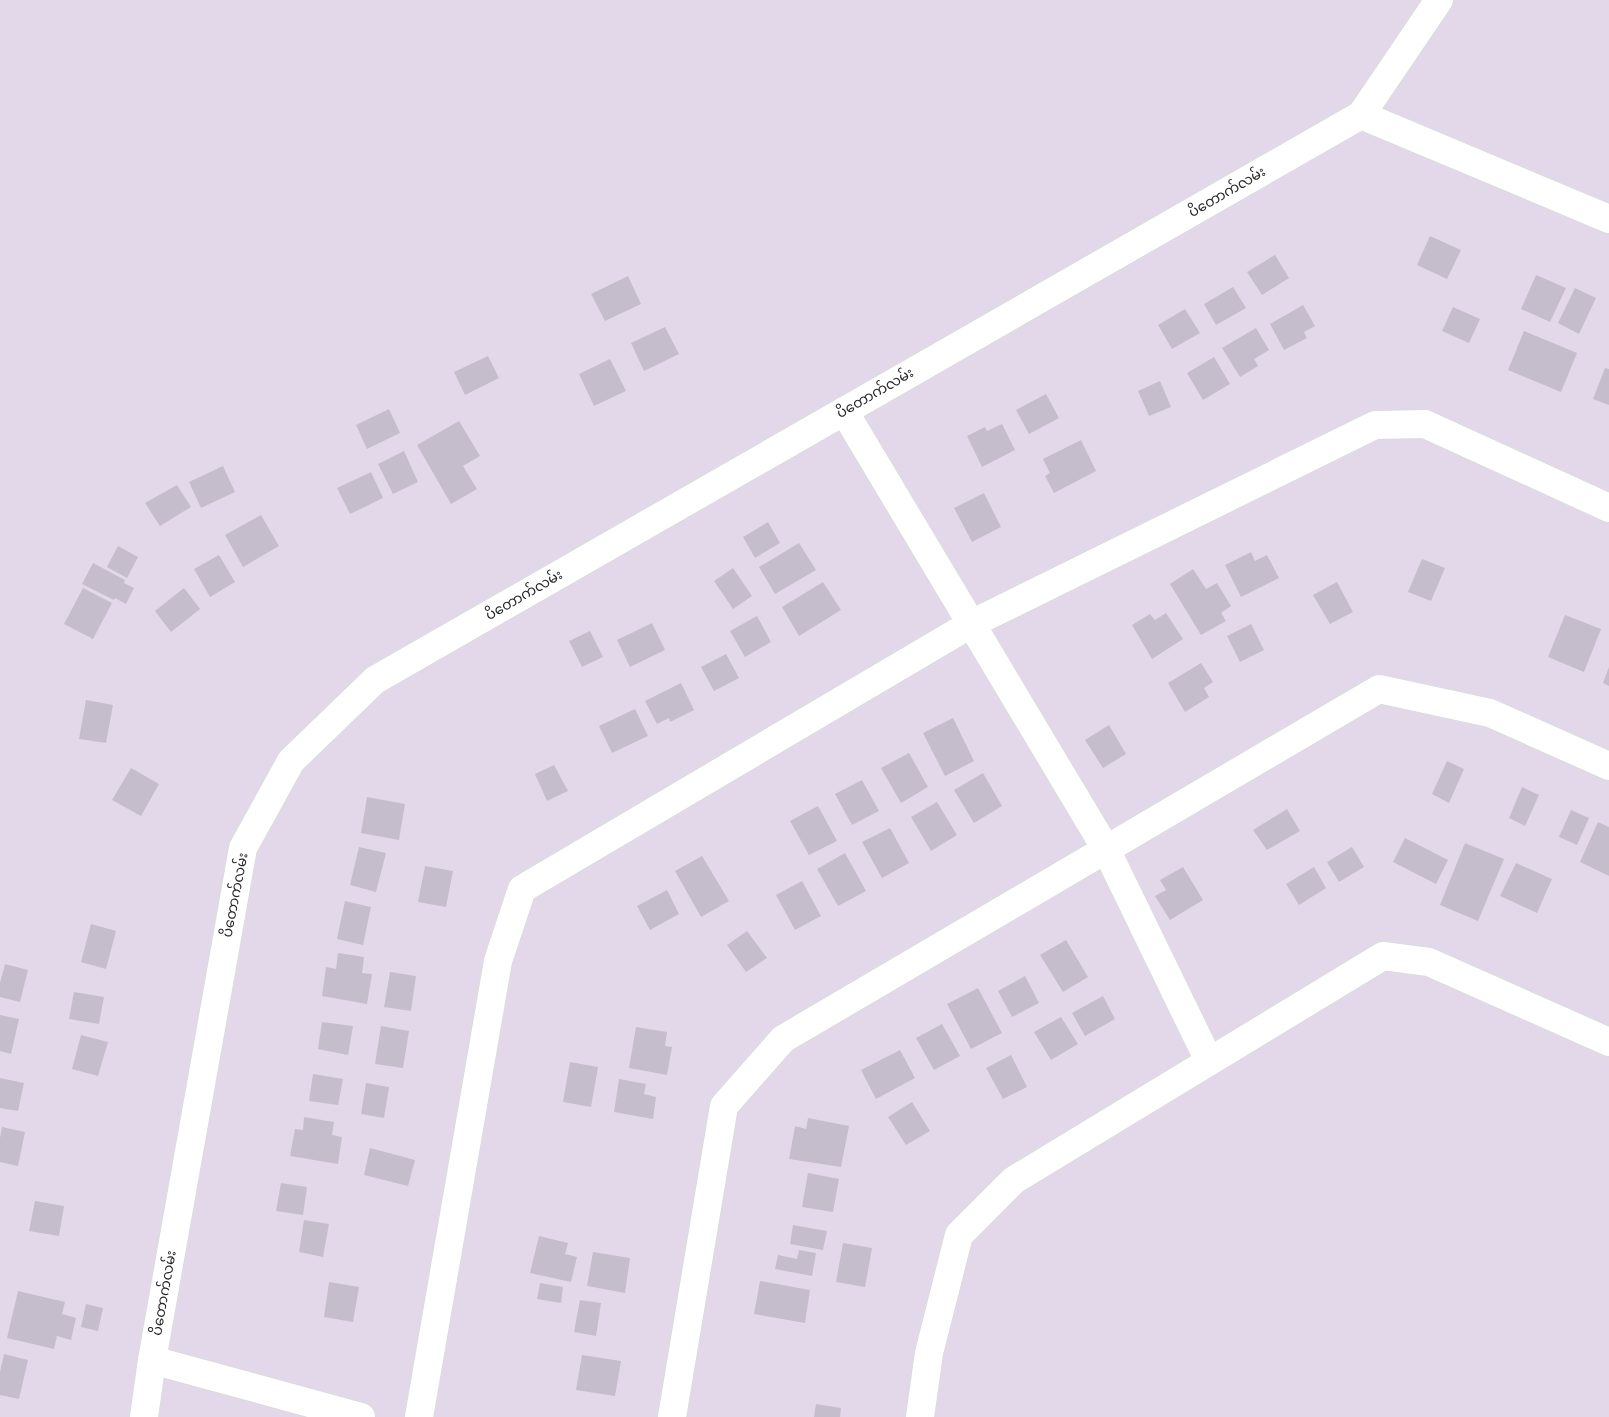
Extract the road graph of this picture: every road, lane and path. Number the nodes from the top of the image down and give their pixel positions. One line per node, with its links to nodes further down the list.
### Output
1 (1439, 0): 2 (street, ပိတောက်လမ်း)
2 (1361, 115): 3 (street); 4 (street, ပိတောက်လမ်း)
3 (1609, 219)
4 (844, 411): 6 (street); 11 (street, ပိတောက်လမ်း)
5 (1609, 508): 6 (street)
6 (971, 624): 8 (street); 14 (street)
7 (1609, 766): 8 (street)
8 (1106, 849): 10 (street); 15 (street)
9 (1609, 1042): 10 (street)
10 (1209, 1061): 16 (street)
11 (152, 1360): 12 (street, ပိတောက်လမ်း); 13 (street)
12 (144, 1417)
13 (361, 1417)
14 (420, 1417)
15 (672, 1417)
16 (920, 1417)

